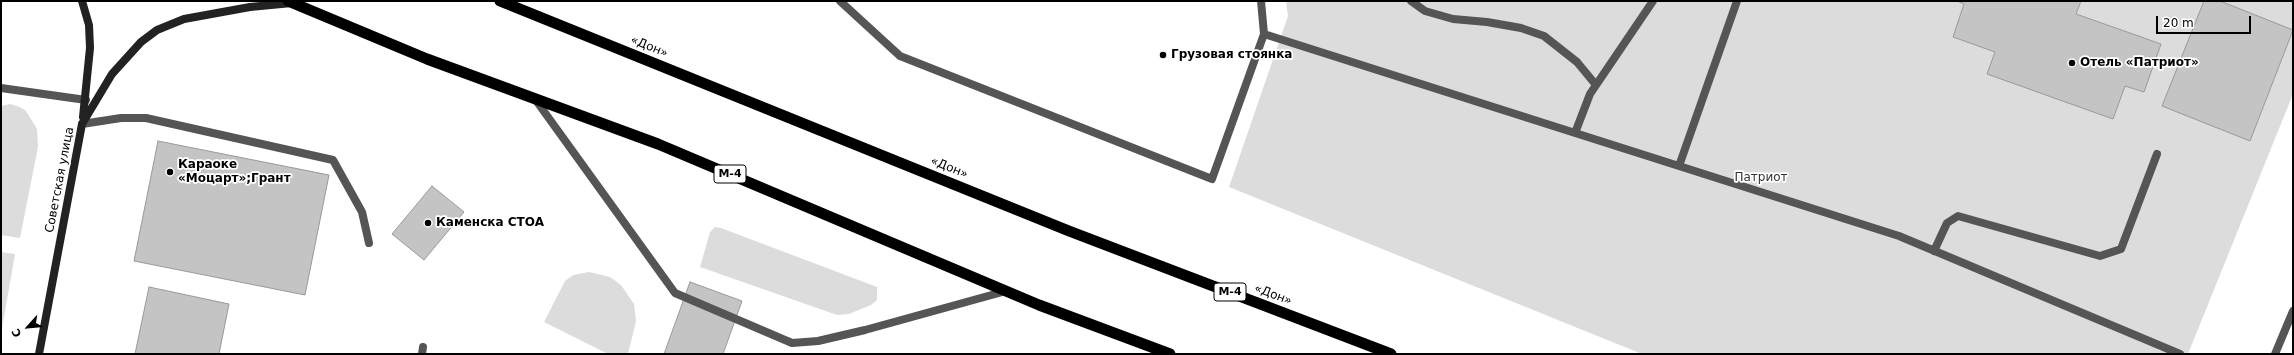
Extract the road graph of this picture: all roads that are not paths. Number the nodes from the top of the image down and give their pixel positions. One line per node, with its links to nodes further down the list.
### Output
1 (82, 1): 14 (main road)
2 (500, 1): 9 (highway, «Дон» / М-4)
3 (840, 1): 10 (lane)
4 (1261, 1): 10 (lane)
5 (1411, 1): 11 (lane)
6 (1653, 1): 11 (lane)
7 (1737, 1): 18 (lane)
8 (290, 2): 13 (highway, М-4); 15 (main road, Советская улица)
9 (518, 4): 25 (highway, «Дон» / М-4)
10 (1264, 34): 16 (lane)
11 (1596, 85): 16 (lane)
12 (1, 88): 14 (lane)
13 (534, 98): 21 (highway, М-4); 21 (lane)
14 (86, 100): 15 (main road)
15 (82, 124): 19 (lane); 23 (main road, Советская улица)
16 (1575, 133): 18 (lane)
17 (2157, 154): 20 (lane)
18 (1679, 166): 20 (lane)
19 (368, 243)
20 (1934, 250): 26 (lane)
21 (1006, 291): 24 (highway, М-4)
22 (2293, 311): 27 (lane)
23 (39, 354)
24 (1170, 354)
25 (1391, 354)
26 (2180, 354)
27 (2275, 354)

